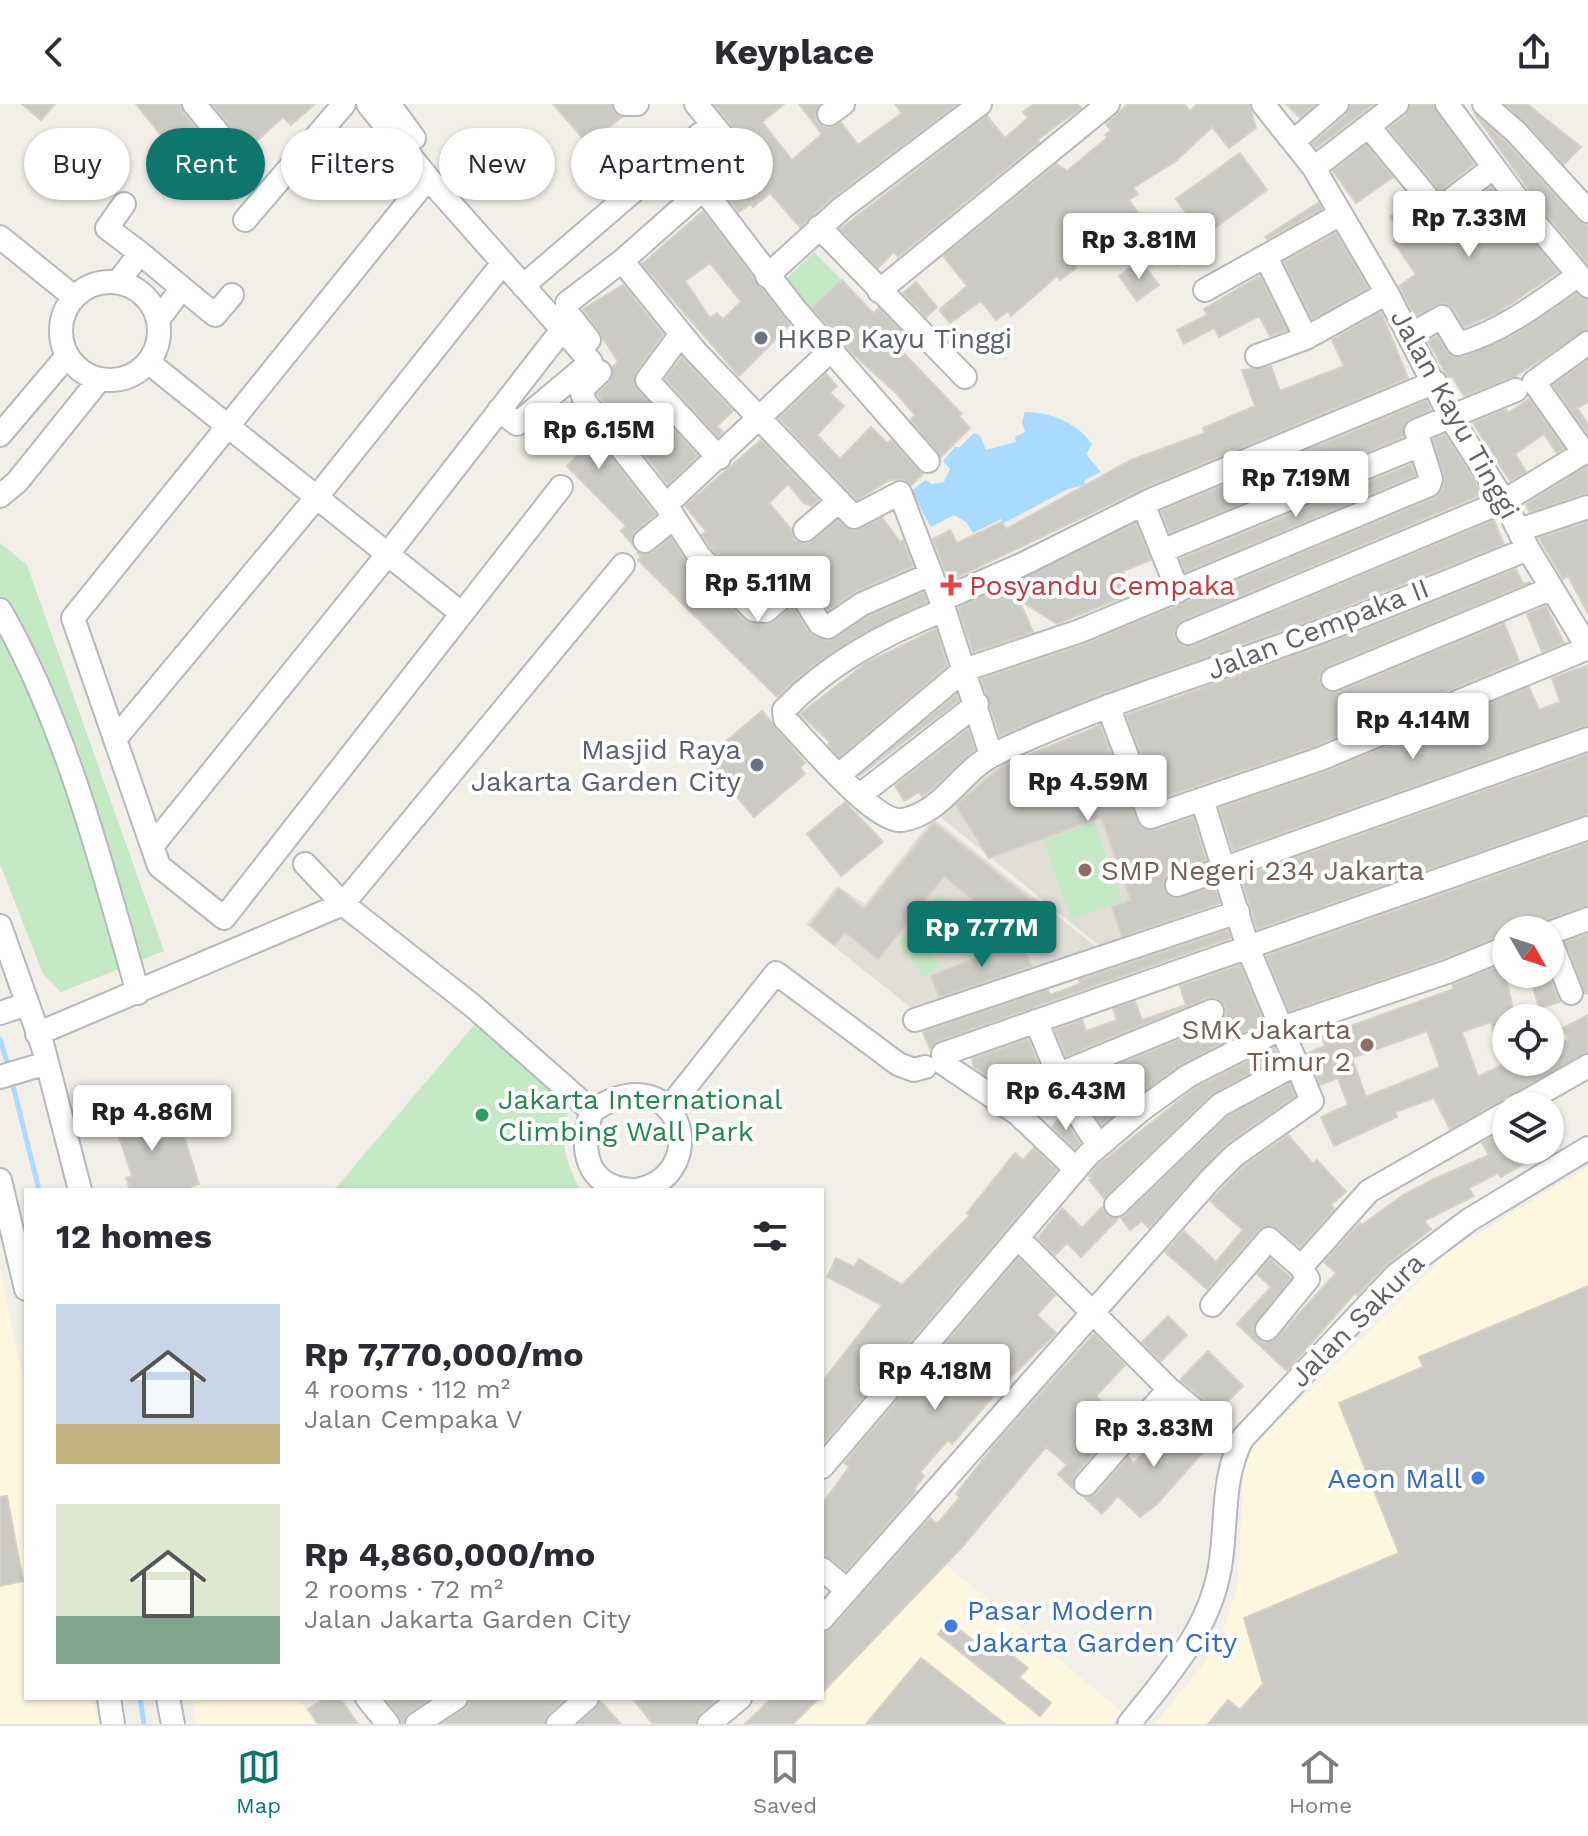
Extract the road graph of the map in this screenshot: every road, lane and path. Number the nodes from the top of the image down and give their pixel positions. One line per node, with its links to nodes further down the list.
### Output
1 (194, 104): 16 (street)
2 (344, 104): 29 (street)
3 (368, 104): 22 (street)
4 (389, 104): 17 (street)
5 (625, 104): 6 (street)
6 (637, 104)
7 (980, 104): 30 (street)
8 (1108, 104): 42 (street)
9 (1263, 104): 19 (street, Jalan Kayu Tinggi)
10 (1337, 104): 19 (street)
11 (1397, 104): 15 (street)
12 (1447, 104): 20 (street)
13 (1486, 106): 27 (street)
14 (707, 108): 18 (street)
15 (1369, 127): 20 (street); 21 (street)
16 (214, 128)
17 (407, 128)
18 (720, 128)
19 (1294, 141): 21 (street, Jalan Kayu Tinggi)
20 (1494, 167): 37 (street)
21 (1314, 168): 28 (street, Jalan Kayu Tinggi)
22 (428, 178): 35 (street); 63 (street)
23 (623, 200): 39 (street)
24 (692, 200): 34 (street)
25 (711, 200): 36 (street)
26 (124, 204): 32 (street)
27 (1588, 211)
28 (1341, 214): 33 (street); 43 (street, Jalan Kayu Tinggi)
29 (245, 220)
30 (819, 227): 36 (street); 42 (street)
31 (0, 237): 45 (street)
32 (140, 253): 38 (street); 40 (street)
33 (1266, 257): 41 (street); 50 (street)
34 (622, 261): 48 (street); 76 (street)
35 (503, 263): 39 (street); 71 (street)
36 (767, 276): 52 (street)
37 (1583, 281): 49 (street)
38 (118, 282): 45 (street); 46 (street)
39 (523, 286): 47 (street)
40 (182, 288): 44 (street); 46 (street)
41 (1205, 290)
42 (879, 291): 56 (street)
43 (1387, 293): 49 (street, Jalan Kayu Tinggi); 50 (street)
44 (232, 295)
45 (74, 297): 53 (street)
46 (158, 320): 55 (street)
47 (562, 330): 60 (street); 60 (street)
48 (681, 334): 62 (street); 67 (street)
49 (1410, 335): 58 (street, Jalan Kayu Tinggi)
50 (1306, 338): 54 (street)
51 (1587, 346): 66 (street)
52 (830, 351): 62 (street); 68 (street)
53 (67, 356): 57 (street); 64 (street)
54 (1257, 356)
55 (148, 362): 57 (street); 63 (street)
56 (965, 377)
57 (99, 380): 70 (street)
58 (1435, 382): 61 (street, Jalan Kayu Tinggi); 74 (street)
59 (1516, 390): 61 (street)
60 (499, 410): 81 (street)
61 (1451, 418): 65 (street); 73 (street, Jalan Kayu Tinggi)
62 (761, 419): 67 (street); 72 (street)
63 (228, 426): 71 (street); 95 (street)
64 (0, 435)
65 (1418, 446): 80 (street); 85 (street)
66 (1586, 451): 73 (street)
67 (719, 458): 76 (street)
68 (928, 461)
69 (561, 487): 88 (street)
70 (0, 496)
71 (316, 498): 81 (street); 95 (street)
72 (839, 501): 77 (street); 83 (street)
73 (1504, 501): 78 (street, Jalan Kayu Tinggi); 89 (street)
74 (1143, 504): 80 (street); 86 (street)
75 (1588, 507): 78 (street, Jalan Cempaka II)
76 (670, 512): 79 (street); 83 (street)
77 (805, 530)
78 (1523, 540): 84 (street, Jalan Kayu Tinggi); 94 (street, Jalan Cempaka II)
79 (645, 541)
80 (1162, 551): 85 (street)
81 (387, 555): 88 (street); 102 (street)
82 (623, 565): 106 (street)
83 (931, 574): 86 (street)
84 (1550, 589): 90 (street, Jalan Kayu Tinggi); 92 (street)
85 (1178, 591): 91 (street)
86 (943, 605): 91 (street); 98 (street, Jalan Cempaka II)
87 (0, 610): 114 (street)
88 (461, 613): 102 (street)
89 (1188, 633)
90 (1588, 648): 100 (street)
91 (964, 670): 93 (street); 98 (street)
92 (1333, 679)
93 (977, 704): 97 (street); 99 (street)
94 (1108, 706): 97 (street, Jalan Cempaka II); 100 (street)
95 (115, 739): 102 (street)
96 (1588, 739): 104 (street)
97 (991, 755): 99 (street, Jalan Cempaka II)
98 (839, 775): 99 (street, Jalan Cempaka II)
99 (860, 795)
100 (1202, 799): 104 (street)
101 (1588, 828): 111 (street)
102 (153, 845)
103 (305, 864): 106 (street)
104 (1225, 867): 105 (street); 107 (street)
105 (1177, 885)
106 (343, 904): 114 (street); 130 (street)
107 (1238, 912): 111 (street); 118 (street)
108 (1588, 919): 110 (street)
109 (0, 926): 116 (street)
110 (1564, 928)
111 (1248, 948): 119 (street); 120 (street)
112 (1492, 954): 120 (street)
113 (1564, 975): 115 (street)
114 (138, 993): 121 (street)
115 (1571, 993)
116 (12, 1009): 121 (street)
117 (1212, 1011): 126 (street)
118 (915, 1020)
119 (1036, 1021): 123 (street); 126 (street)
120 (1282, 1028): 124 (street); 132 (street)
121 (37, 1034): 122 (street)
122 (47, 1063): 127 (street); 137 (street)
123 (933, 1063): 129 (street); 134 (street)
124 (1298, 1063): 139 (street); 144 (street)
125 (1588, 1066): 128 (street)
126 (1057, 1075): 132 (street)
127 (0, 1077)
128 (1542, 1092)
129 (668, 1109): 130 (street); 138 (street)
130 (592, 1111): 136 (street)
131 (1492, 1121): 141 (street)
132 (1098, 1145): 134 (street)
133 (1588, 1148): 165 (street, Jalan Sakura)
134 (1076, 1169): 140 (street)
135 (0, 1180): 142 (street)
136 (601, 1187)
137 (79, 1188)
138 (638, 1188)
139 (1116, 1205)
140 (1018, 1238): 144 (street); 148 (street)
141 (1301, 1267): 143 (street); 145 (street)
142 (24, 1281)
143 (1212, 1305)
144 (1094, 1311): 146 (street); 151 (street)
145 (1267, 1329)
146 (1169, 1389): 147 (street); 149 (street)
147 (1213, 1425)
148 (824, 1465)
149 (1086, 1484)
150 (824, 1571): 151 (street)
151 (847, 1590): 152 (street)
152 (824, 1617)
153 (109, 1700): 159 (street)
154 (168, 1700): 160 (street)
155 (369, 1700): 161 (street)
156 (453, 1700): 162 (street)
157 (585, 1700): 163 (street)
158 (738, 1700): 164 (street)
159 (113, 1724)
160 (173, 1724)
161 (388, 1724)
162 (417, 1724)
163 (558, 1724)
164 (709, 1724)
165 (1129, 1724)

